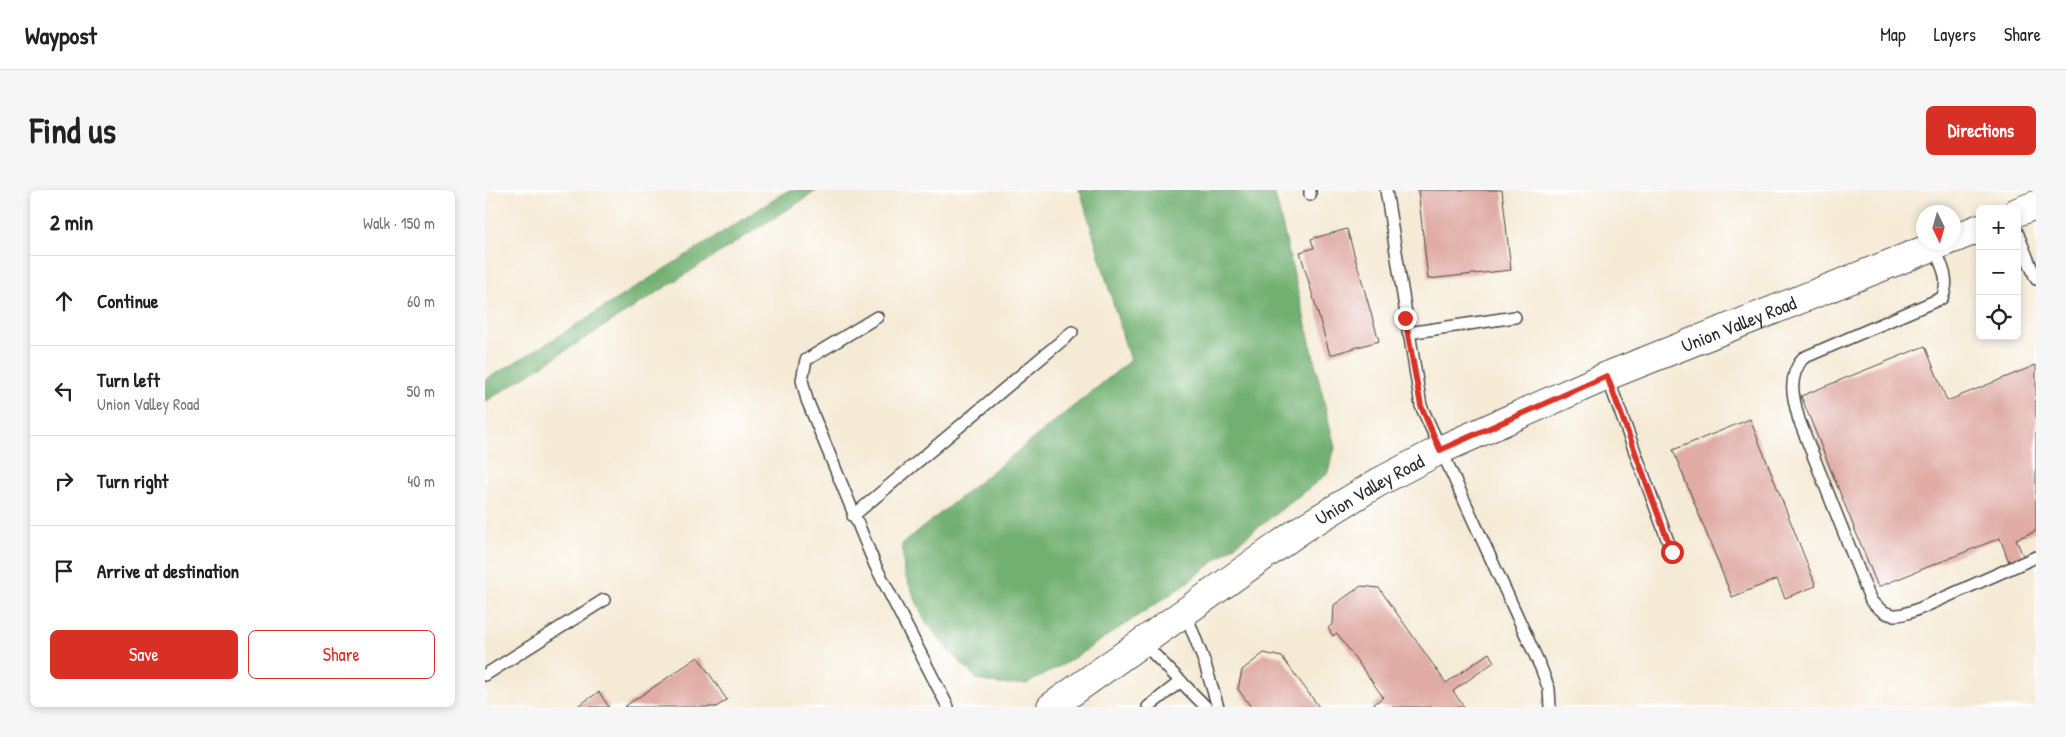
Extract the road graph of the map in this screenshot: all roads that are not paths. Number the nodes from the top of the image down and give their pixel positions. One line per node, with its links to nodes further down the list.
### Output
1 (1386, 190): 13 (lane)
2 (2036, 204): 3 (street)
3 (2021, 210)
4 (1976, 230): 5 (street, Union Valley Road)
5 (1961, 236)
6 (2021, 242): 9 (lane)
7 (1926, 250): 14 (street, Union Valley Road)
8 (1944, 250): 18 (lane)
9 (2036, 279)
10 (877, 317): 16 (lane)
11 (1515, 317): 13 (lane)
12 (1071, 332): 16 (lane)
13 (1408, 333): 15 (lane)
14 (1607, 376): 15 (street, Union Valley Road); 17 (lane)
15 (1440, 450): 20 (street, Union Valley Road); 29 (lane)
16 (853, 516): 24 (lane)
17 (1672, 552)
18 (2036, 557)
19 (604, 600): 22 (lane)
20 (1185, 612): 21 (street, Union Valley Road); 28 (lane)
21 (1143, 642): 23 (lane); 25 (street, Union Valley Road)
22 (485, 675)
23 (1181, 681): 26 (lane); 27 (lane)
24 (948, 707)
25 (1051, 707)
26 (1148, 707)
27 (1206, 707)
28 (1218, 707)
29 (1550, 707)

